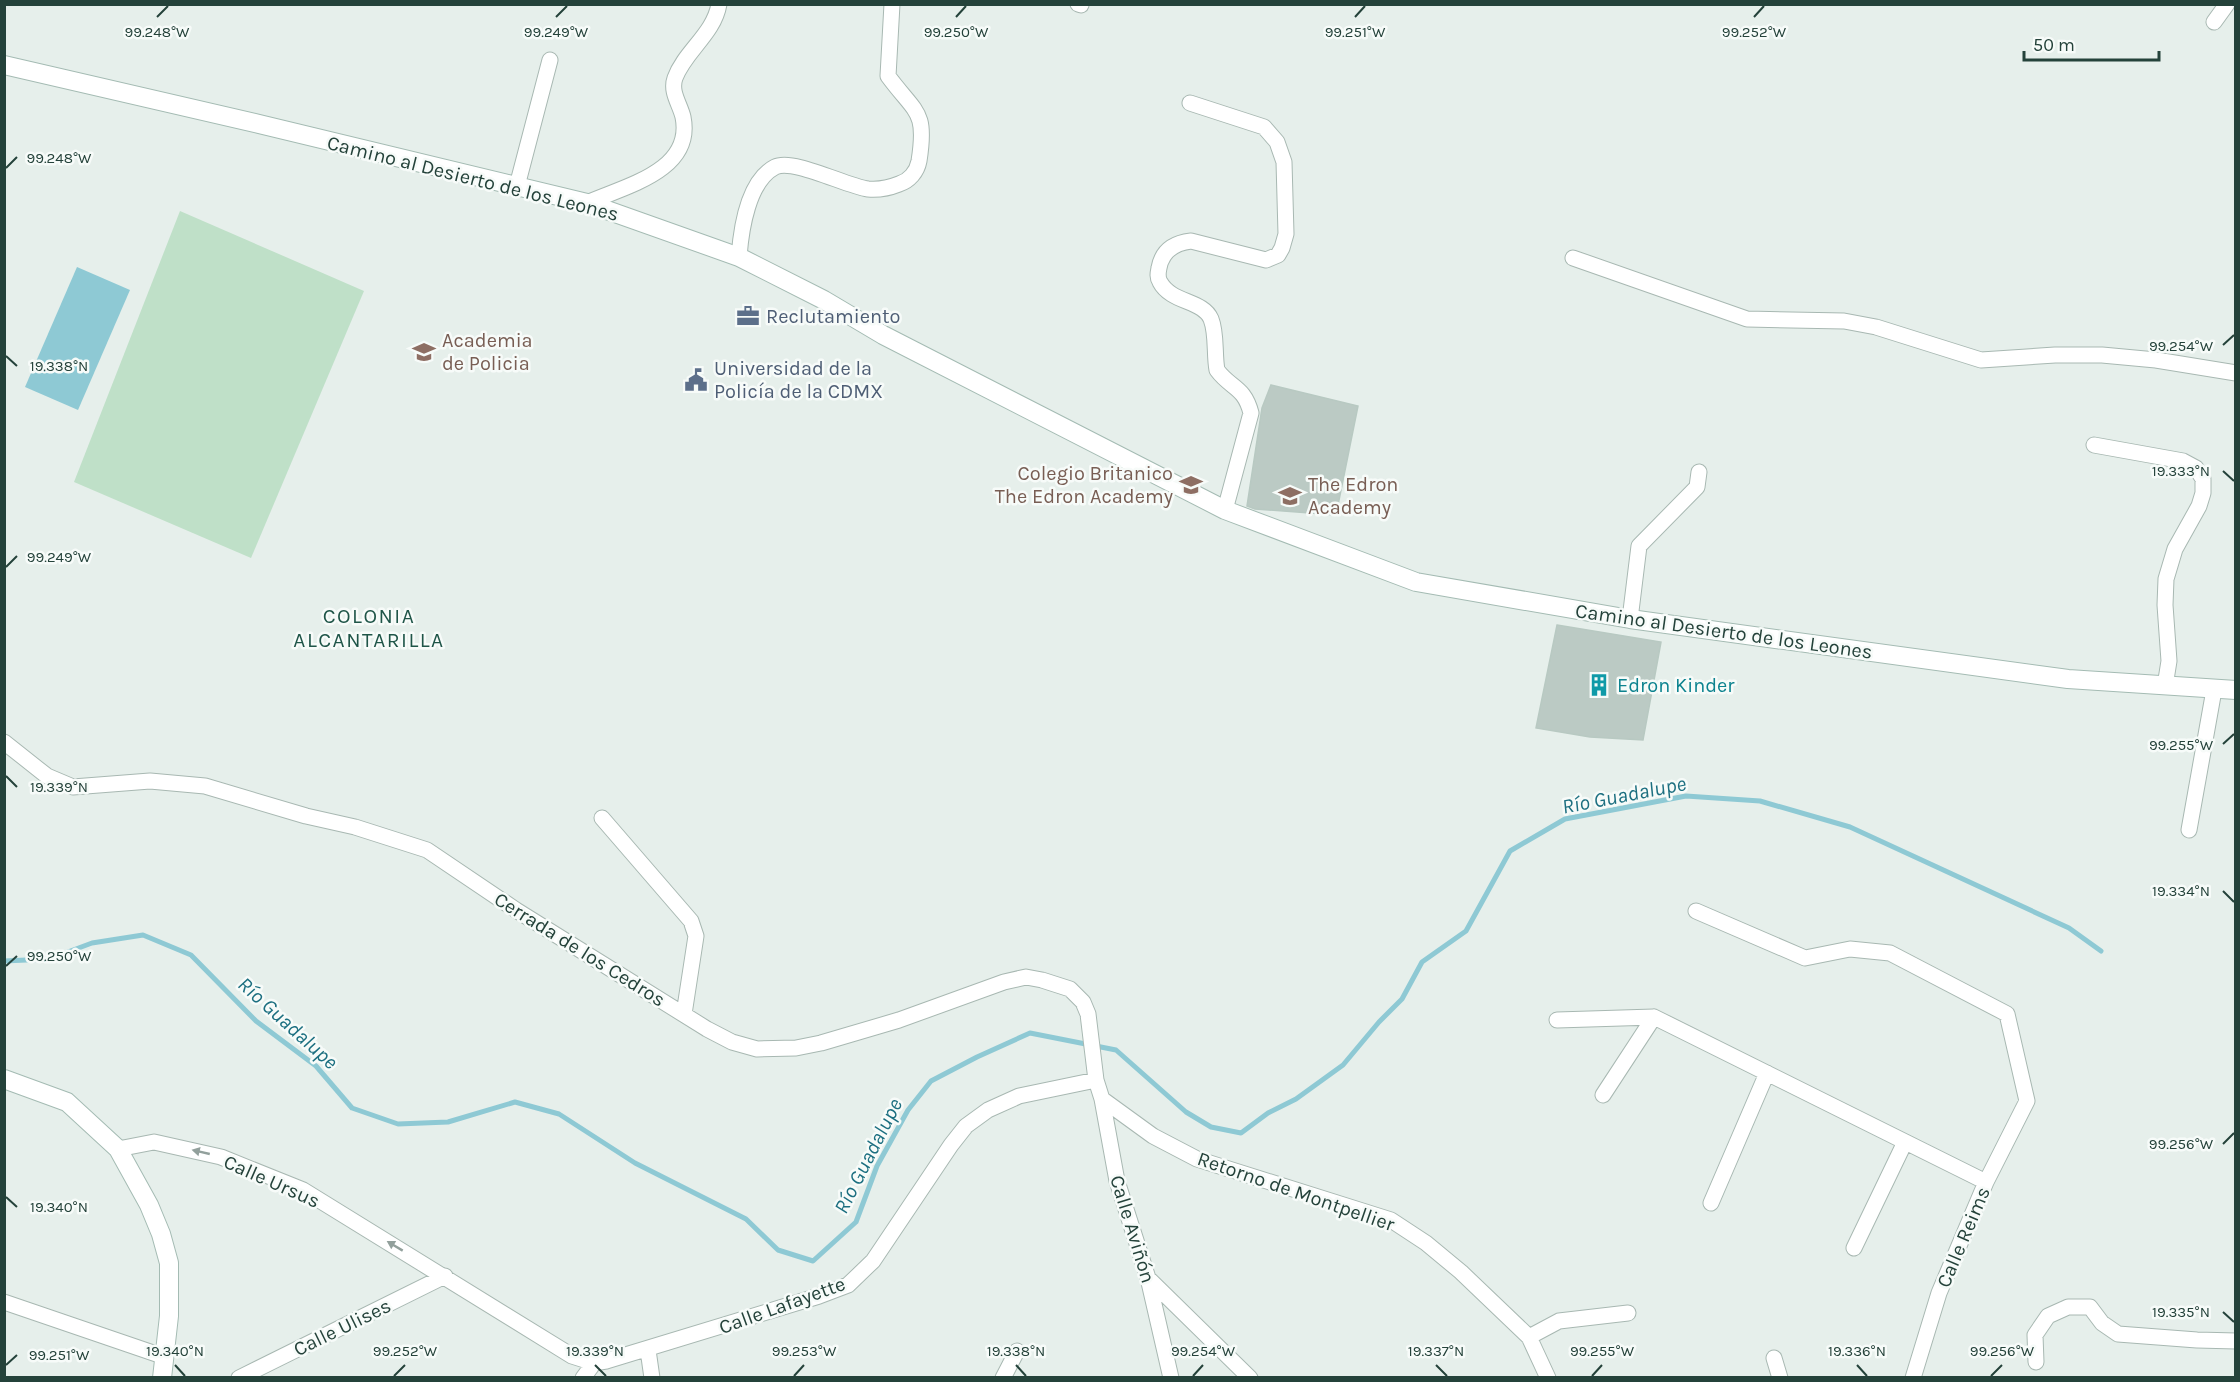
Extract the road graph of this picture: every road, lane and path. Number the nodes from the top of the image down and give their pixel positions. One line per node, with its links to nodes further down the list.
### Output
1 (719, 4): 9 (street)
2 (892, 4): 10 (street)
3 (2227, 4): 4 (street)
4 (2214, 22)
5 (550, 60): 8 (street)
6 (4, 65): 8 (main road, Camino al Desierto de los Leones)
7 (1190, 103): 15 (street)
8 (517, 186): 9 (main road, Camino al Desierto de los Leones)
9 (587, 203): 10 (main road, Camino al Desierto de los Leones)
10 (739, 257): 15 (main road, Camino al Desierto de los Leones)
11 (1573, 258): 12 (street)
12 (2235, 373)
13 (2094, 445): 17 (street)
14 (1699, 472): 16 (street)
15 (1225, 510): 16 (main road, Camino al Desierto de los Leones)
16 (1630, 619): 17 (main road, Camino al Desierto de los Leones)
17 (2165, 686): 18 (main road, Camino al Desierto de los Leones)
18 (2214, 690): 19 (main road, Camino al Desierto de los Leones); 22 (street)
19 (2235, 690)
20 (4, 742): 24 (street, Cerrada de los Cedros)
21 (602, 818): 24 (street)
22 (2189, 830)
23 (1696, 911): 34 (street, Calle Reims)
24 (684, 1014): 28 (street, Cerrada de los Cedros)
25 (1654, 1017): 26 (street); 27 (street); 30 (street)
26 (1557, 1020)
27 (1767, 1073): 32 (street); 35 (street)
28 (1096, 1077): 31 (street, Calle Aviñón); 43 (street, Calle Lafayette)
29 (4, 1079): 33 (main road)
30 (1603, 1095)
31 (1102, 1099): 38 (street, Calle Aviñón); 41 (street, Retorno de Montpellier)
32 (1905, 1142): 34 (street); 36 (street)
33 (118, 1149): 37 (street, Calle Ursus, one-way to 33); 45 (main road)
34 (1986, 1182): 58 (street, Calle Reims)
35 (1711, 1203)
36 (1854, 1248)
37 (444, 1276): 48 (street); 50 (street, Calle Ulises)
38 (1148, 1278): 54 (street, Calle Aviñón); 55 (street)
39 (4, 1302): 45 (street)
40 (1628, 1313): 41 (street)
41 (1529, 1337): 56 (street, Retorno de Montpellier)
42 (2235, 1341): 47 (street)
43 (648, 1350): 48 (street, Calle Lafayette); 52 (street)
44 (1017, 1352): 53 (street)
45 (165, 1357): 49 (main road)
46 (1774, 1358): 57 (street)
47 (2036, 1362)
48 (594, 1363): 51 (street)
49 (162, 1377)
50 (238, 1377)
51 (583, 1377)
52 (652, 1377)
53 (1003, 1377)
54 (1171, 1377)
55 (1250, 1377)
56 (1548, 1377)
57 (1780, 1377)
58 (1913, 1377)

